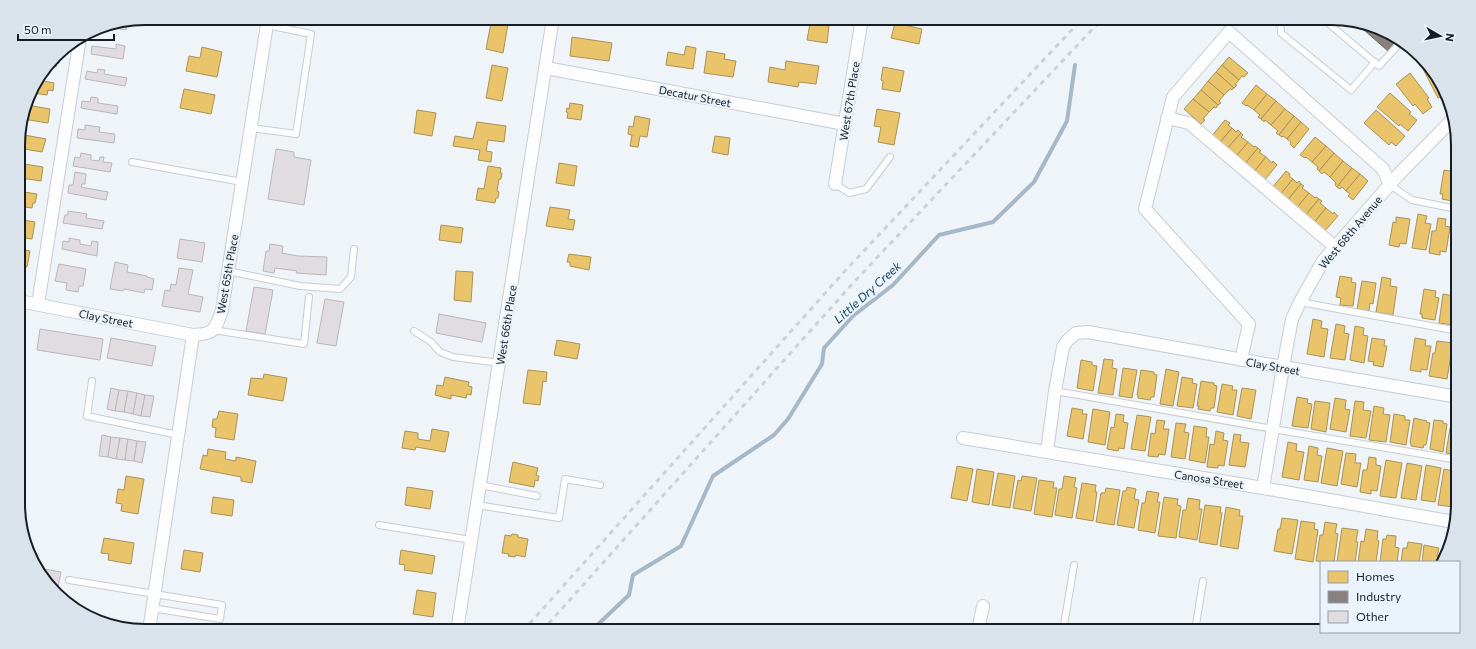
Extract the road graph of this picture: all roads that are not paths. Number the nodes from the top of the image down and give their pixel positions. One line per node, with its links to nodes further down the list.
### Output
1 (267, 25): 14 (street, West 65th Place)
2 (281, 25): 14 (lane)
3 (552, 25): 10 (street, West 66th Place)
4 (861, 25): 13 (street, West 67th Place)
5 (1280, 25): 9 (lane)
6 (1330, 25): 9 (lane)
7 (79, 44): 27 (street)
8 (1398, 46): 9 (lane)
9 (1375, 62)
10 (546, 68): 13 (street, Decatur Street); 33 (street, West 66th Place)
11 (1167, 118): 19 (street); 21 (street); 32 (street)
12 (1449, 123): 19 (street, West 68th Avenue)
13 (845, 124): 18 (street, West 67th Place)
14 (251, 128): 17 (street, West 65th Place)
15 (890, 157): 18 (lane)
16 (132, 162): 17 (lane)
17 (242, 182): 23 (street, West 65th Place)
18 (835, 184)
19 (1390, 185): 20 (lane); 21 (street, West 68th Avenue)
20 (1451, 208)
21 (1335, 247): 26 (street, West 68th Avenue)
22 (354, 249): 23 (lane)
23 (228, 271): 28 (street, West 65th Place)
24 (309, 297): 28 (lane)
25 (25, 302): 27 (street, Clay Street)
26 (1300, 302): 29 (lane); 34 (street, West 68th Avenue)
27 (38, 304): 31 (street, Clay Street)
28 (213, 330): 31 (street)
29 (1451, 330)
30 (414, 331): 33 (lane)
31 (193, 336): 39 (street)
32 (1241, 360): 34 (street, Clay Street); 36 (street, Clay Street)
33 (500, 363): 43 (street, West 66th Place)
34 (1283, 368): 37 (street, Clay Street); 38 (street, West 68th Avenue)
35 (92, 381): 39 (lane)
36 (1056, 391): 38 (lane); 41 (street)
37 (1451, 396)
38 (1273, 429): 42 (lane); 45 (street, West 68th Avenue)
39 (178, 435): 54 (street)
40 (963, 438): 41 (street, Canosa Street)
41 (1047, 452): 45 (street, Canosa Street)
42 (1451, 459)
43 (480, 485): 46 (lane); 47 (street, West 66th Place)
44 (600, 485): 47 (lane)
45 (1263, 488): 48 (street, Canosa Street)
46 (536, 496)
47 (477, 504): 50 (street, West 66th Place)
48 (1450, 521)
49 (379, 525): 50 (lane)
50 (472, 540): 60 (street, West 66th Place)
51 (1074, 565): 62 (lane)
52 (69, 580): 54 (lane)
53 (1203, 582): 63 (lane)
54 (154, 595): 55 (lane); 57 (street)
55 (171, 597): 58 (lane); 58 (lane)
56 (983, 606): 61 (street)
57 (152, 608): 58 (lane); 59 (street)
58 (169, 611)
59 (150, 624)
60 (458, 624)
61 (979, 624)
62 (1064, 624)
63 (1196, 624)

